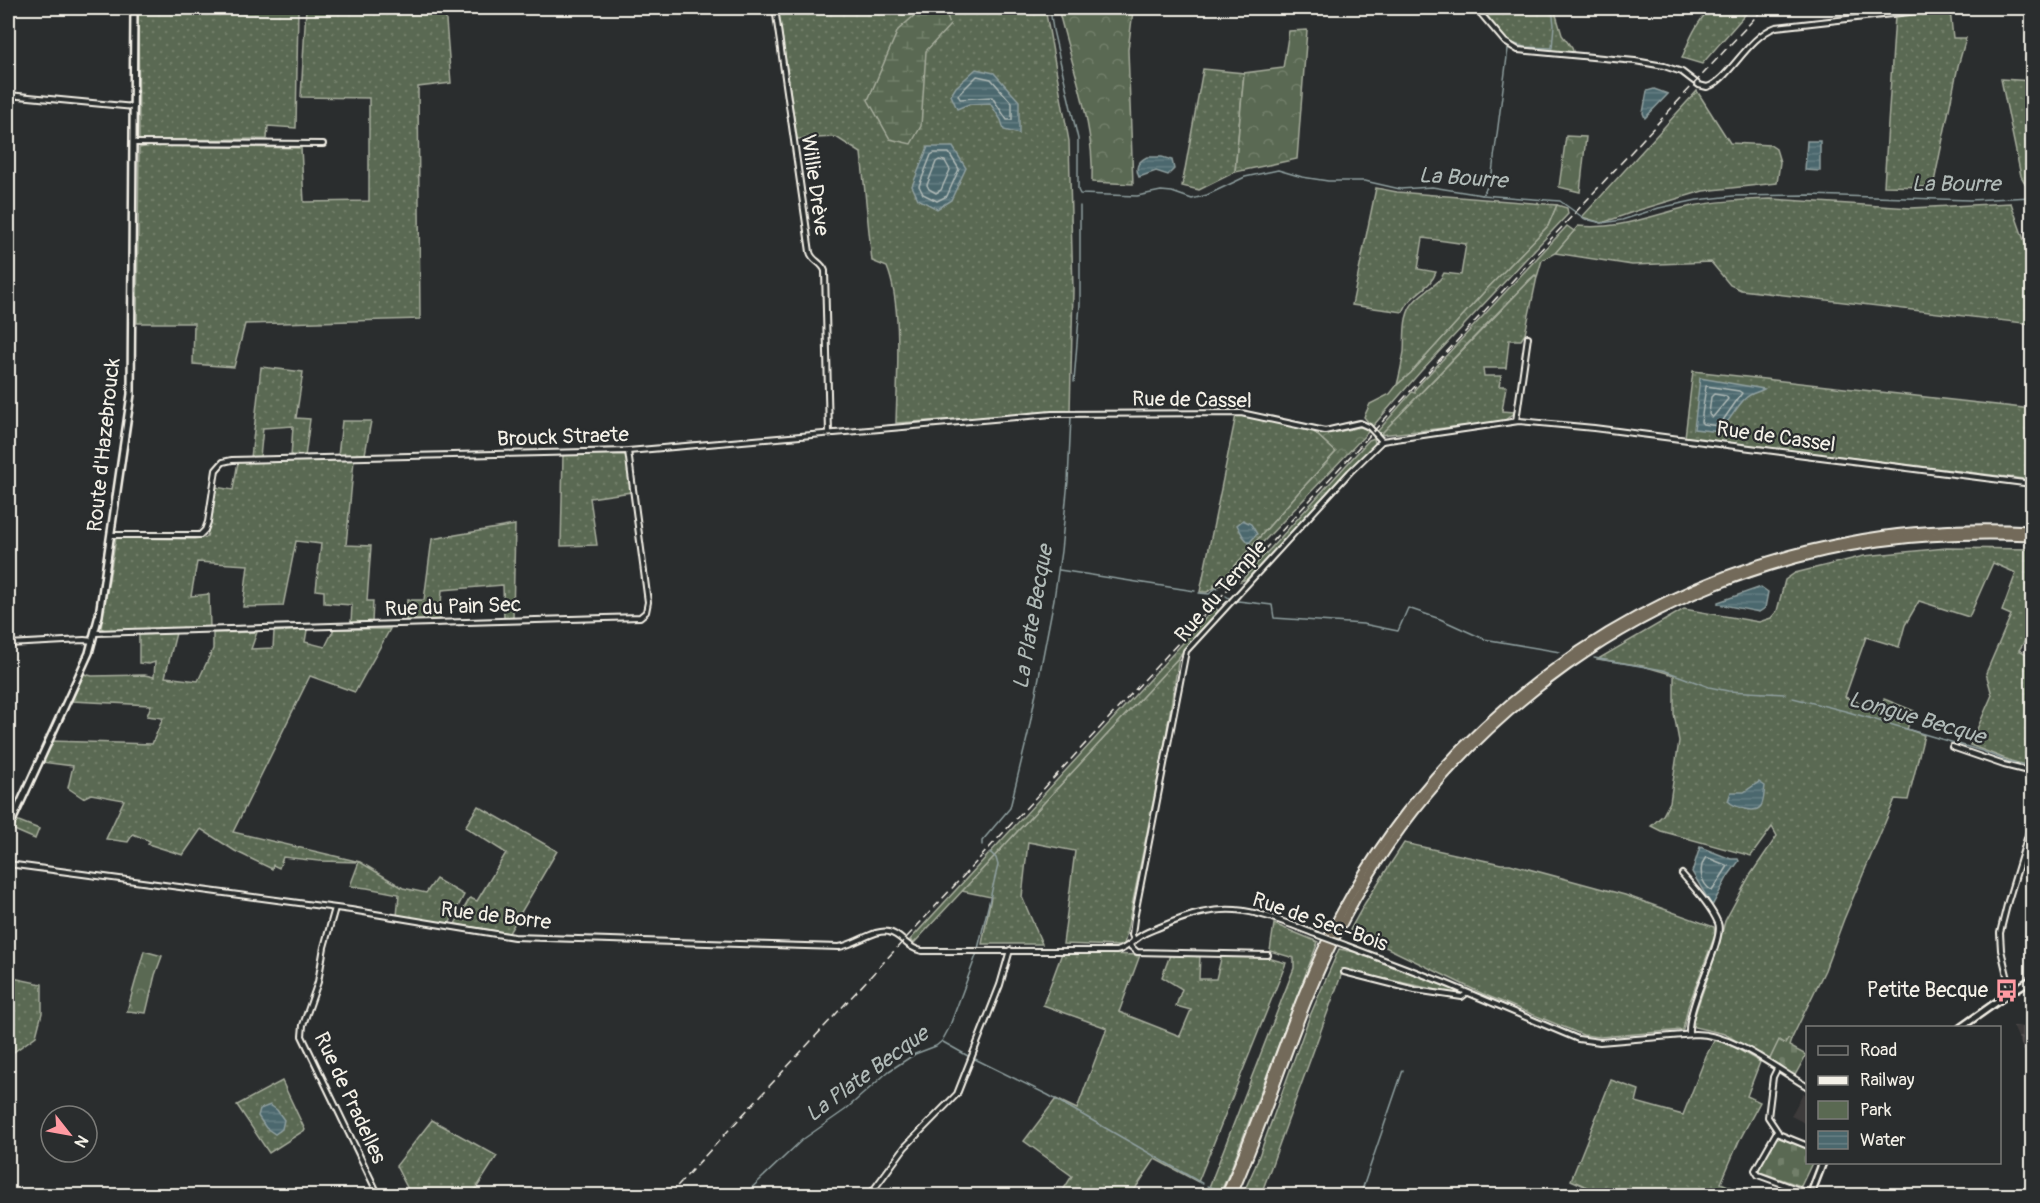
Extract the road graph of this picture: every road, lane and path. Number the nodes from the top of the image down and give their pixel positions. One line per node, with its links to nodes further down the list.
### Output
1 (134, 8): 6 (street, Route d'Hazebrouck)
2 (775, 8): 12 (street, Willie Drève)
3 (1476, 8): 4 (street)
4 (1945, 8)
5 (8, 95): 6 (street)
6 (134, 107): 7 (street, Route d'Hazebrouck)
7 (134, 143): 8 (street); 17 (street, Route d'Hazebrouck)
8 (322, 144)
9 (1528, 337): 11 (street)
10 (1071, 414): 12 (street, Brouck Straete); 13 (street, Rue de Cassel)
11 (1516, 420): 13 (street, Rue de Cassel); 15 (street, Rue de Cassel)
12 (829, 433): 14 (street, Brouck Straete)
13 (1382, 441): 29 (street, Rue du Temple)
14 (628, 451): 17 (street, Brouck Straete); 19 (street, Rue du Pain Sec)
15 (2032, 484)
16 (2032, 530): 47 (highway)
17 (111, 535): 19 (street, Route d'Hazebrouck)
18 (2032, 536): 48 (highway)
19 (96, 633): 20 (street, Route d'Hazebrouck)
20 (93, 641): 21 (street); 25 (street, Route d'Hazebrouck)
21 (8, 644)
22 (1952, 747): 23 (street)
23 (2032, 772)
24 (2032, 822): 35 (street)
25 (8, 830)
26 (8, 864): 28 (street, Rue de Borre)
27 (1682, 874): 38 (street)
28 (335, 908): 31 (street, Rue de Borre); 45 (street, Rue de Pradelles)
29 (1134, 940): 30 (street, Rue de Sec-Bois); 36 (street, Rue de Sec-Bois, bridge)
30 (1129, 945): 31 (street); 32 (street)
31 (1011, 950): 46 (street)
32 (1268, 955)
33 (1344, 972): 36 (street, Rue de Sec-Bois)
34 (2032, 979): 35 (street)
35 (2011, 992): 37 (street)
36 (1467, 993): 38 (street, Rue de Sec-Bois)
37 (1963, 1026)
38 (1689, 1034): 39 (street, Rue de Sec-Bois)
39 (1777, 1069): 40 (street, Rue de Sec-Bois); 41 (street)
40 (1806, 1086)
41 (1778, 1132): 42 (street); 44 (street)
42 (1806, 1145)
43 (1822, 1164): 44 (street)
44 (1810, 1195)
45 (379, 1196)
46 (869, 1196)
47 (1225, 1196)
48 (1232, 1196)

